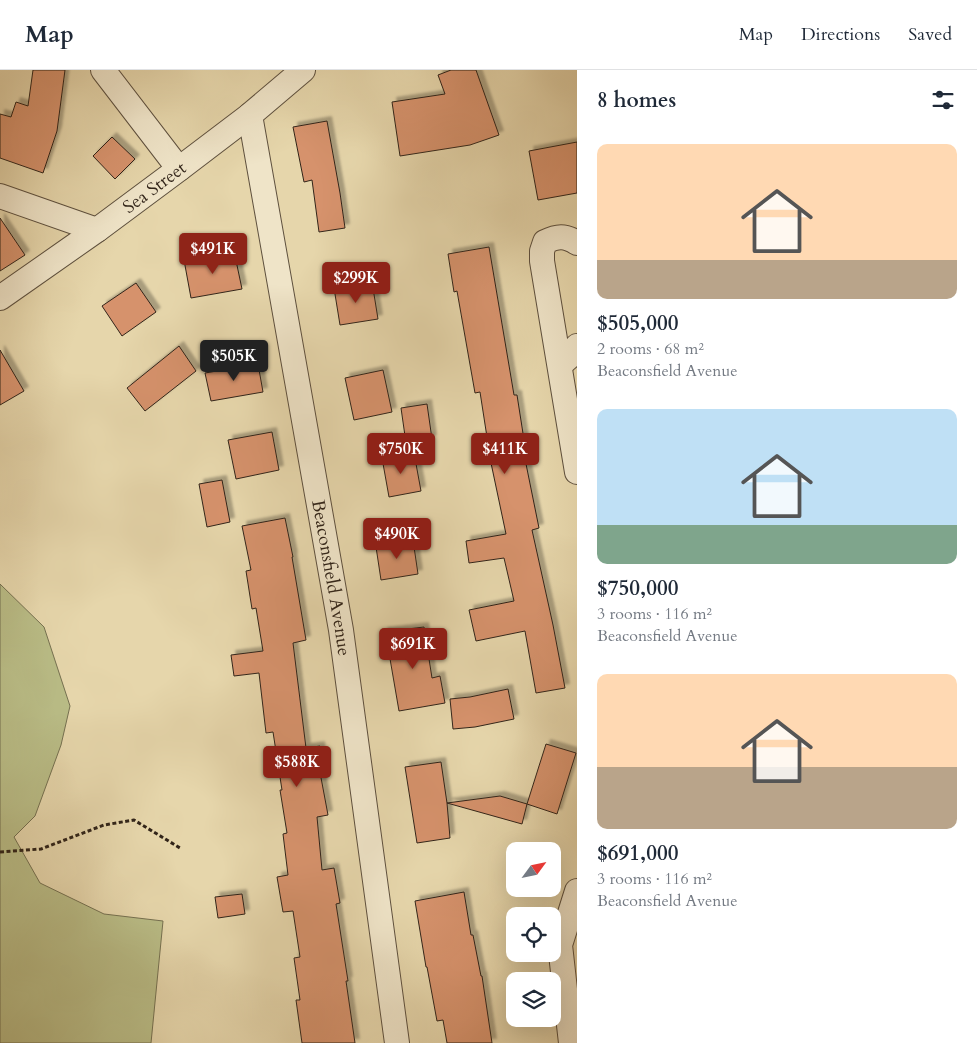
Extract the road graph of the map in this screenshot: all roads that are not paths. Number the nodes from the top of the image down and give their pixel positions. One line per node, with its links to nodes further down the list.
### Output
1 (103, 70): 4 (street)
2 (303, 70): 3 (street, Sea Street)
3 (250, 115): 4 (street, Sea Street); 13 (street, Beaconsfield Avenue)
4 (179, 170): 6 (street, Sea Street)
5 (0, 196): 6 (street)
6 (97, 230): 8 (street, Sea Street)
7 (577, 243): 10 (street)
8 (0, 298)
9 (577, 346): 10 (street)
10 (560, 365): 11 (street)
11 (577, 472)
12 (577, 891): 14 (street)
13 (396, 1043)
14 (571, 1043)

